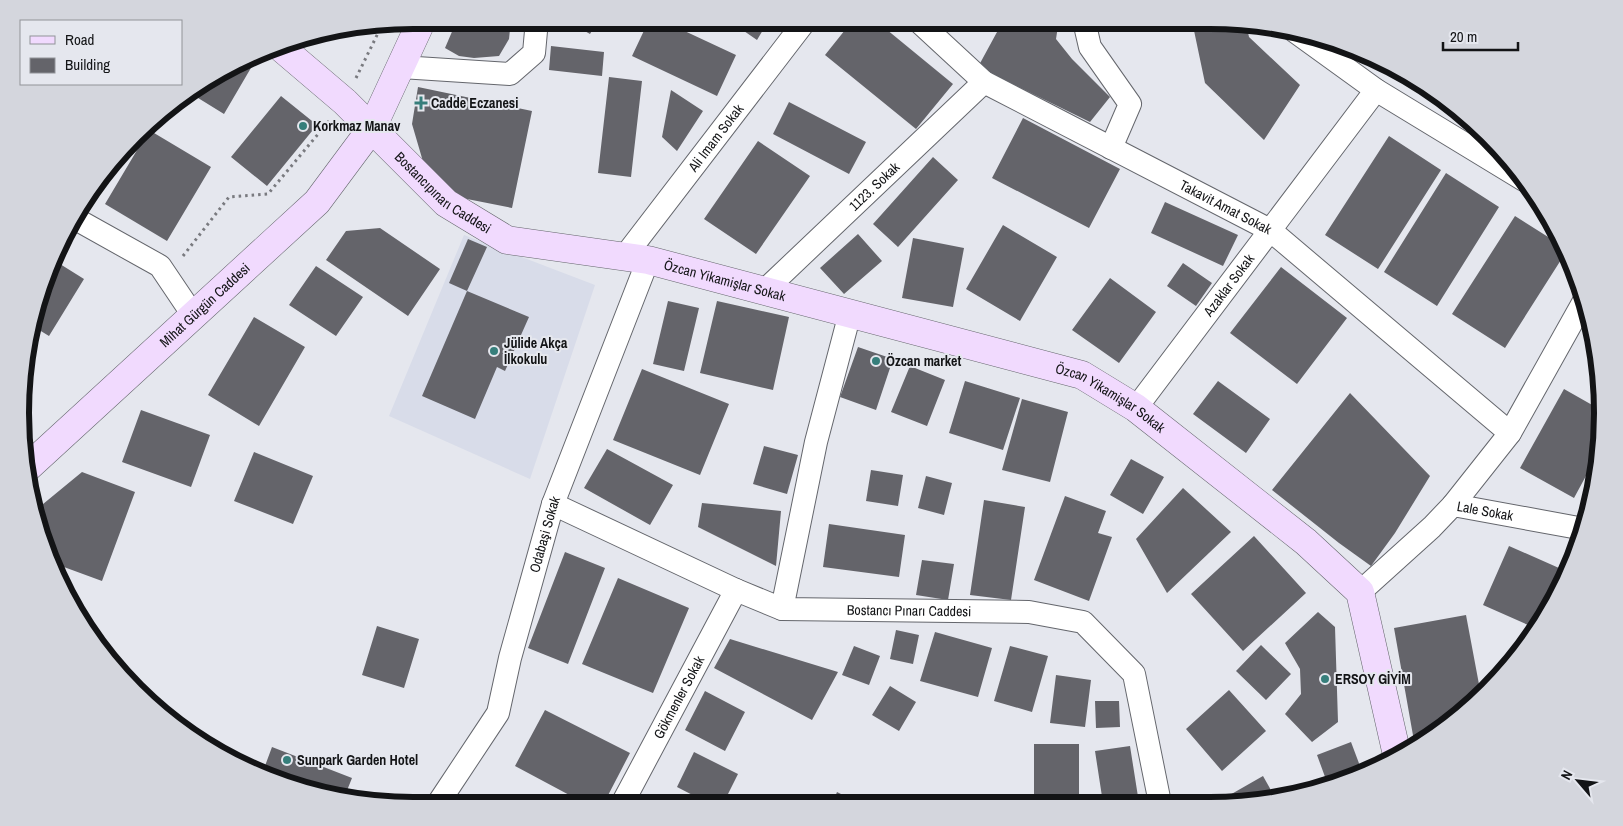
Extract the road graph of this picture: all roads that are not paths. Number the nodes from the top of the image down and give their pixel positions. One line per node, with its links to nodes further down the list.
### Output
1 (418, 29): 8 (street, Mihat Gürgün Caddesi)
2 (536, 29): 8 (street)
3 (800, 29): 16 (street, Ali Imam Sokak)
4 (928, 29): 9 (street, Takavit Amat Sokak)
5 (1086, 29): 12 (street)
6 (285, 51): 11 (street, Bostancıpınarı Caddesi)
7 (1335, 51): 10 (street)
8 (401, 67): 11 (street, Mihat Gürgün Caddesi)
9 (984, 82): 12 (street, Takavit Amat Sokak); 17 (street, 1123. Sokak)
10 (1376, 90): 13 (street); 15 (street, Azaklar Sokak)
11 (372, 128): 16 (street, Bostancıpınarı Caddesi); 20 (street, Mihat Gürgün Caddesi)
12 (1111, 148): 15 (street, Takavit Amat Sokak)
13 (1507, 170)
14 (80, 221): 20 (street)
15 (1270, 230): 21 (street, Azaklar Sokak); 22 (street, Takavit Amat Sokak)
16 (636, 258): 17 (street, Özcan Yikamişlar Sokak); 24 (street, Odabaşi Sokak)
17 (764, 291): 19 (street, Özcan Yikamişlar Sokak)
18 (1580, 309): 22 (street)
19 (850, 313): 21 (street, Özcan Yikamişlar Sokak); 29 (street)
20 (193, 315): 23 (street, Mihat Gürgün Caddesi)
21 (1136, 408): 28 (street, Özcan Yikamişlar Sokak)
22 (1510, 432): 25 (street)
23 (32, 463)
24 (553, 504): 27 (street, Bostancı Pınarı Caddesi); 31 (street, Odabaşi Sokak)
25 (1453, 505): 26 (street, Lale Sokak); 28 (street, Lale Sokak)
26 (1576, 529)
27 (736, 590): 29 (street, Bostancı Pınarı Caddesi); 32 (street, Gökmenler Sokak)
28 (1360, 592): 30 (street)
29 (782, 610): 33 (street, Bostancı Pınarı Caddesi)
30 (1395, 750)
31 (442, 797)
32 (626, 797)
33 (1159, 797)

